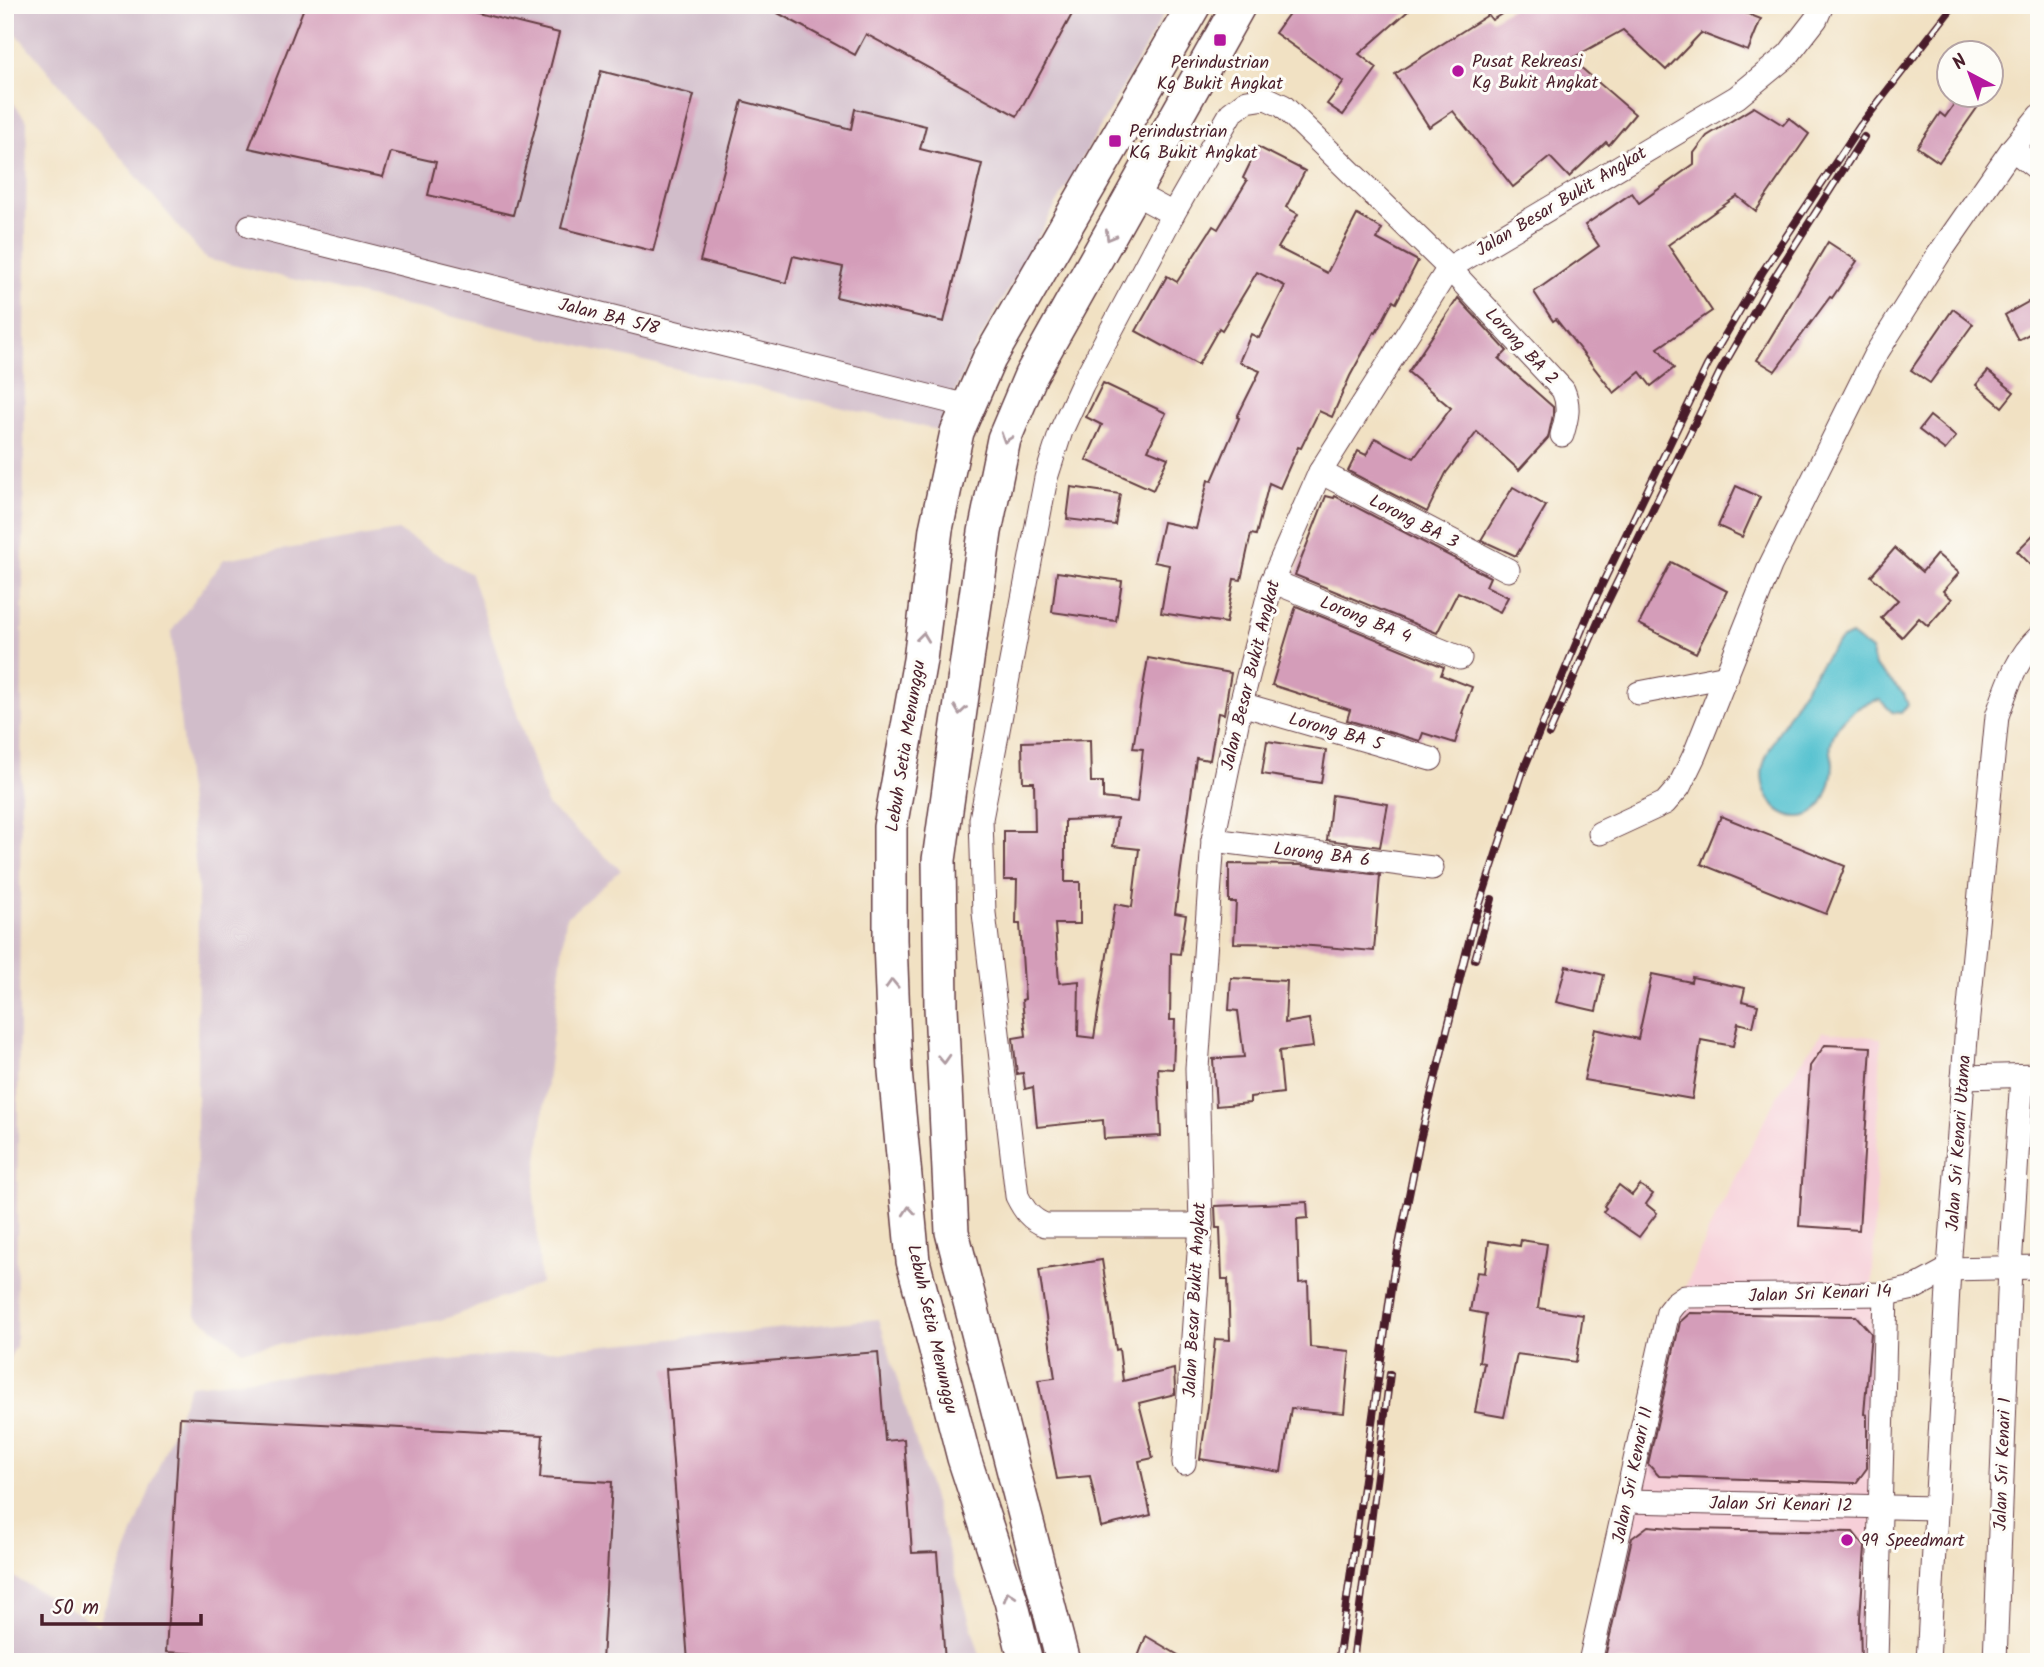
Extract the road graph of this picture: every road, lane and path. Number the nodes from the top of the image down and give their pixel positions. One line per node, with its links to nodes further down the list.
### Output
1 (1194, 5): 11 (street, Lebuh Setia Menunggu)
2 (1239, 5): 7 (street)
3 (1822, 5): 10 (street, Jalan Besar Bukit Angkat)
4 (2039, 116): 5 (street)
5 (2012, 149): 6 (street); 18 (street)
6 (2039, 170)
7 (1134, 193): 8 (street); 38 (street, one-way to 38)
8 (1173, 214): 10 (street, Lorong BA 2); 27 (street, Lorong BA 2)
9 (250, 226): 11 (street, Jalan BA 5/8)
10 (1449, 268): 12 (street, Lorong BA 2); 13 (street, Jalan Besar Bukit Angkat)
11 (968, 406): 37 (street, Lebuh Setia Menunggu, one-way to 11)
12 (1562, 435)
13 (1320, 472): 14 (street, Lorong BA 3); 15 (street, Jalan Besar Bukit Angkat)
14 (1508, 570)
15 (1272, 581): 17 (street, Lorong BA 4); 20 (street, Jalan Besar Bukit Angkat)
16 (2039, 637): 26 (street, Jalan Sri Kenari Utama)
17 (1460, 658)
18 (1727, 676): 19 (street); 22 (street)
19 (1639, 693)
20 (1241, 704): 21 (street, Lorong BA 5); 23 (street, Jalan Besar Bukit Angkat)
21 (1432, 759)
22 (1600, 833)
23 (1213, 840): 24 (street, Lorong BA 6); 27 (street, Jalan Besar Bukit Angkat)
24 (1432, 868)
25 (2030, 1075): 26 (street); 28 (street, Jalan Sri Kenari 1)
26 (1963, 1077): 30 (street, Jalan Sri Kenari Utama)
27 (1202, 1225): 33 (street, Jalan Besar Bukit Angkat)
28 (2010, 1267): 29 (street); 30 (street); 42 (street, Jalan Sri Kenari 1)
29 (2039, 1267)
30 (1949, 1269): 31 (street, Jalan Sri Kenari 14); 36 (street, Jalan Sri Kenari Utama)
31 (1886, 1294): 32 (street, Jalan Sri Kenari 14); 35 (street)
32 (1685, 1296): 34 (street, Jalan Sri Kenari 11)
33 (1184, 1463)
34 (1627, 1501): 35 (street, Jalan Sri Kenari 12); 39 (street, Jalan Sri Kenari 11)
35 (1880, 1506): 36 (street, Jalan Sri Kenari 12); 40 (street)
36 (1936, 1508): 41 (street, Jalan Sri Kenari Utama)
37 (1026, 1662)
38 (1063, 1662)
39 (1590, 1662)
40 (1876, 1662)
41 (1928, 1662)
42 (1995, 1662)

